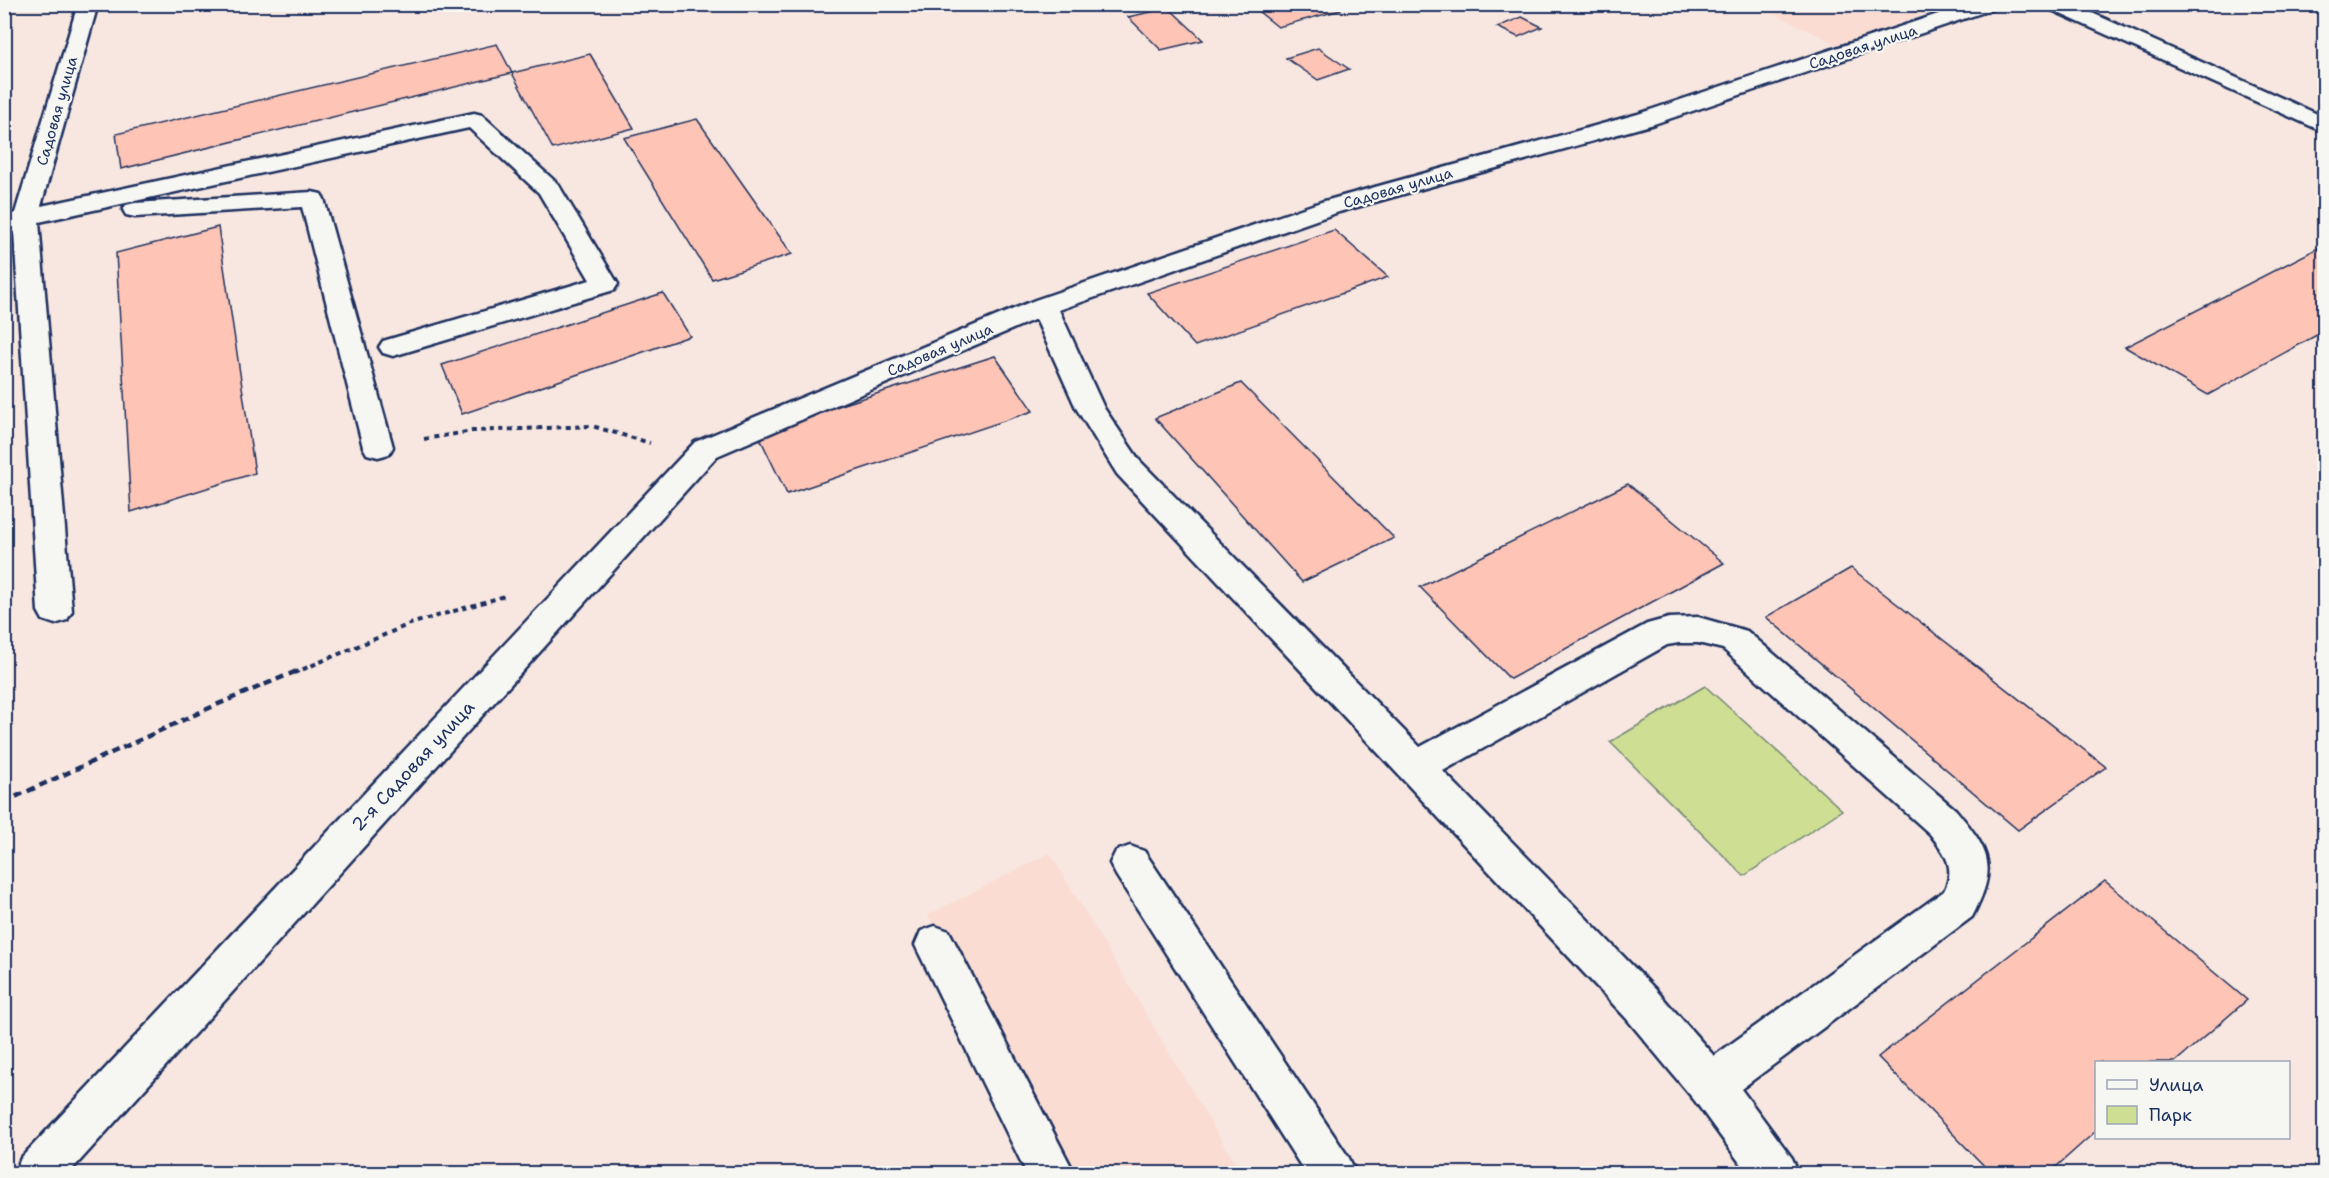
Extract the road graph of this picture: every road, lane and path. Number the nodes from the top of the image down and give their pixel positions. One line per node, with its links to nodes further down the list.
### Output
1 (88, 4): 5 (street, Садовая улица)
2 (1989, 4): 6 (street, Садовая улица)
3 (2054, 4): 4 (street)
4 (2325, 125)
5 (15, 221): 7 (street); 9 (street); 12 (street)
6 (1044, 306): 8 (street, Садовая улица); 13 (street)
7 (393, 348)
8 (818, 402): 10 (street, 2-я Садовая улица)
9 (378, 447): 10 (path)
10 (696, 459): 18 (street, 2-я Садовая улица)
11 (507, 595): 14 (path)
12 (55, 611)
13 (1415, 768): 17 (street); 17 (street)
14 (4, 802)
15 (1130, 863): 20 (street)
16 (935, 945): 19 (street)
17 (1711, 1085): 21 (street)
18 (38, 1173)
19 (1052, 1173)
20 (1333, 1173)
21 (1776, 1173)

